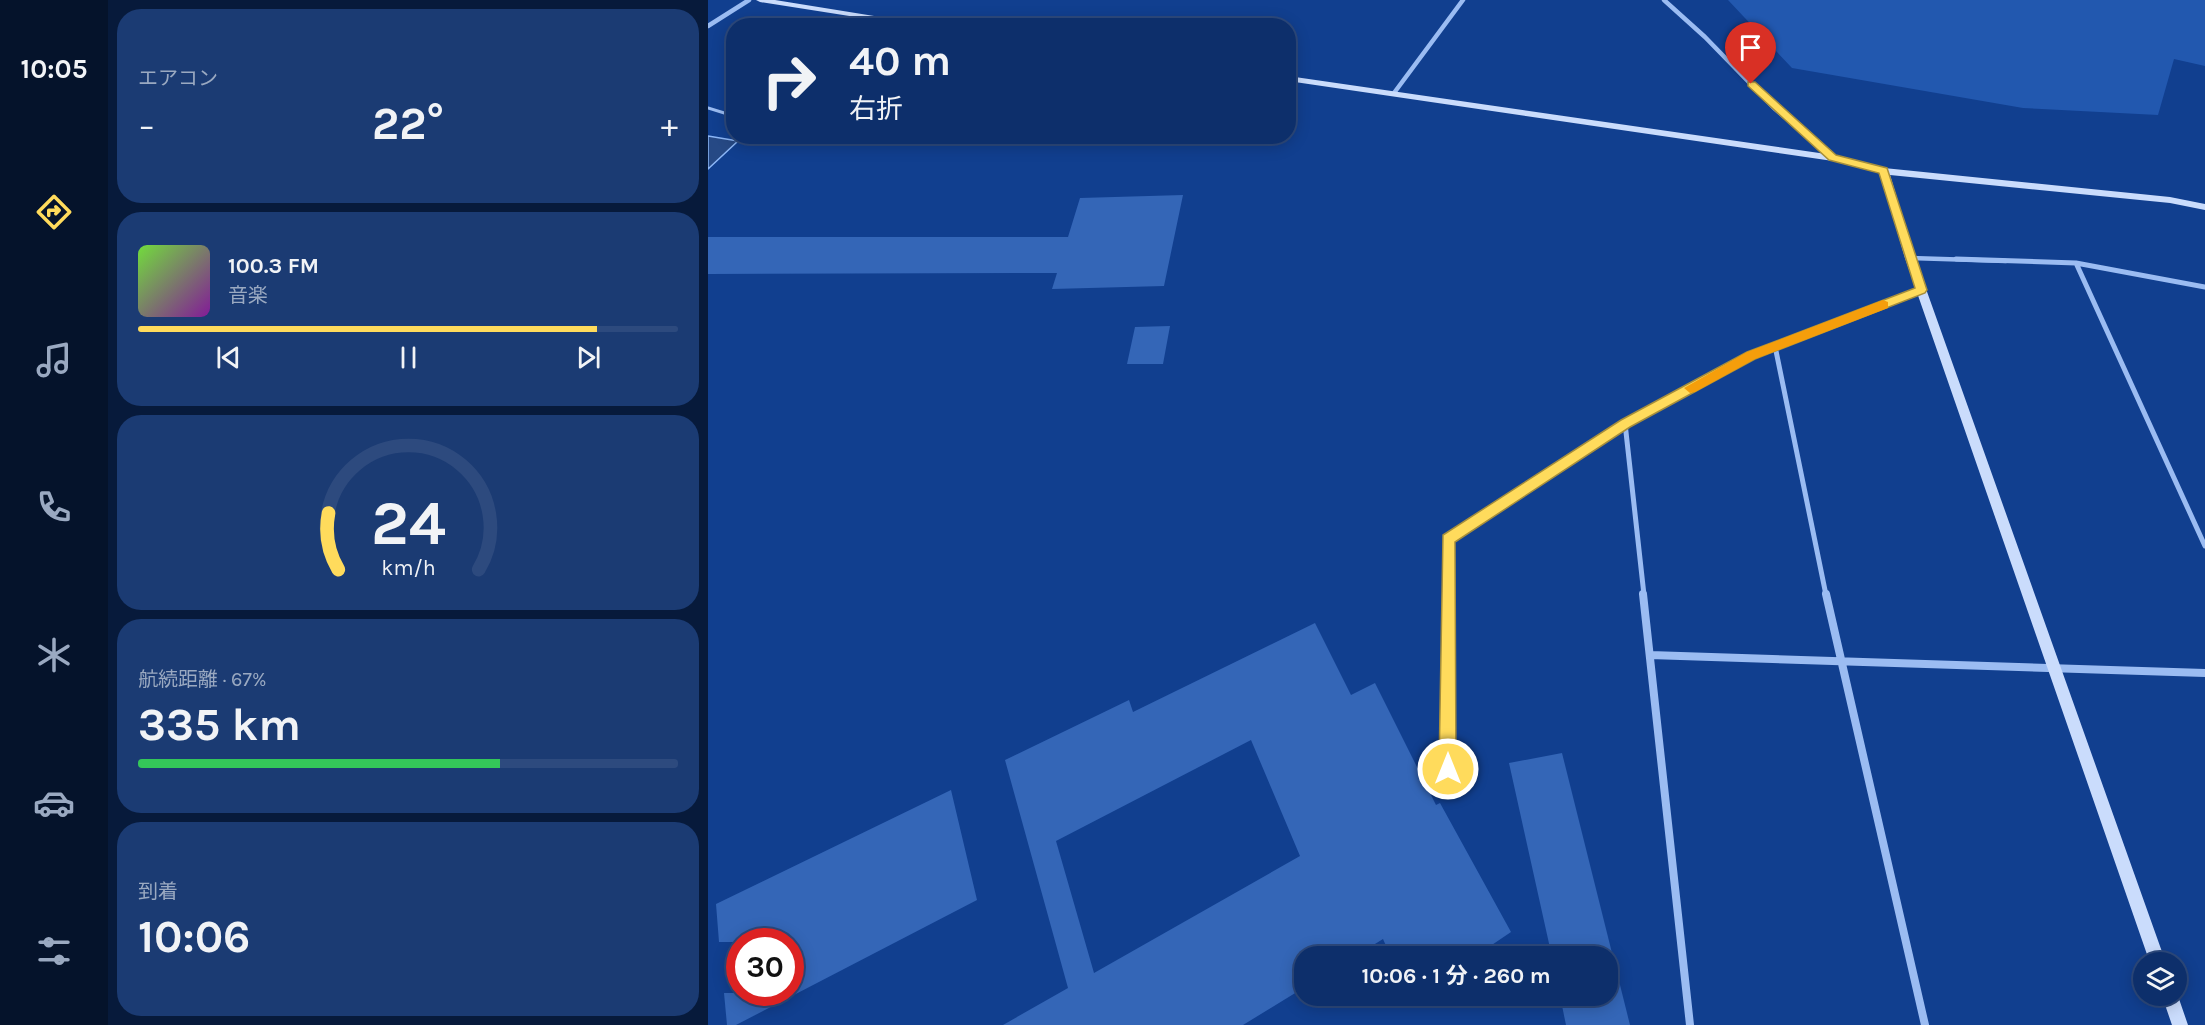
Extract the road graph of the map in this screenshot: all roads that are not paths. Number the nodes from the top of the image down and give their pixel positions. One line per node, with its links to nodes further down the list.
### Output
1 (749, 0): 6 (street)
2 (760, 0): 5 (street)
3 (1463, 0): 8 (street)
4 (1664, 0): 11 (street)
5 (879, 18)
6 (708, 26)
7 (1296, 79): 8 (street)
8 (1394, 93): 11 (street)
9 (708, 108): 10 (lane)
10 (726, 114)
11 (1833, 158): 12 (street)
12 (1884, 171): 13 (street); 14 (street)
13 (2205, 207)
14 (1910, 258): 15 (street); 17 (street)
15 (2076, 262): 16 (street); 20 (street)
16 (2205, 287)
17 (1921, 290): 18 (street); 23 (street)
18 (1774, 346): 19 (street); 22 (street)
19 (1625, 423): 21 (street); 25 (street)
20 (2205, 546)
21 (1650, 655): 22 (street); 28 (street)
22 (1840, 662): 23 (street); 29 (street)
23 (2054, 669): 24 (street); 26 (street)
24 (2205, 673)
25 (1448, 769)
26 (2154, 952)
27 (2173, 1006): 30 (street)
28 (1690, 1025)
29 (1925, 1025)
30 (2180, 1025)

